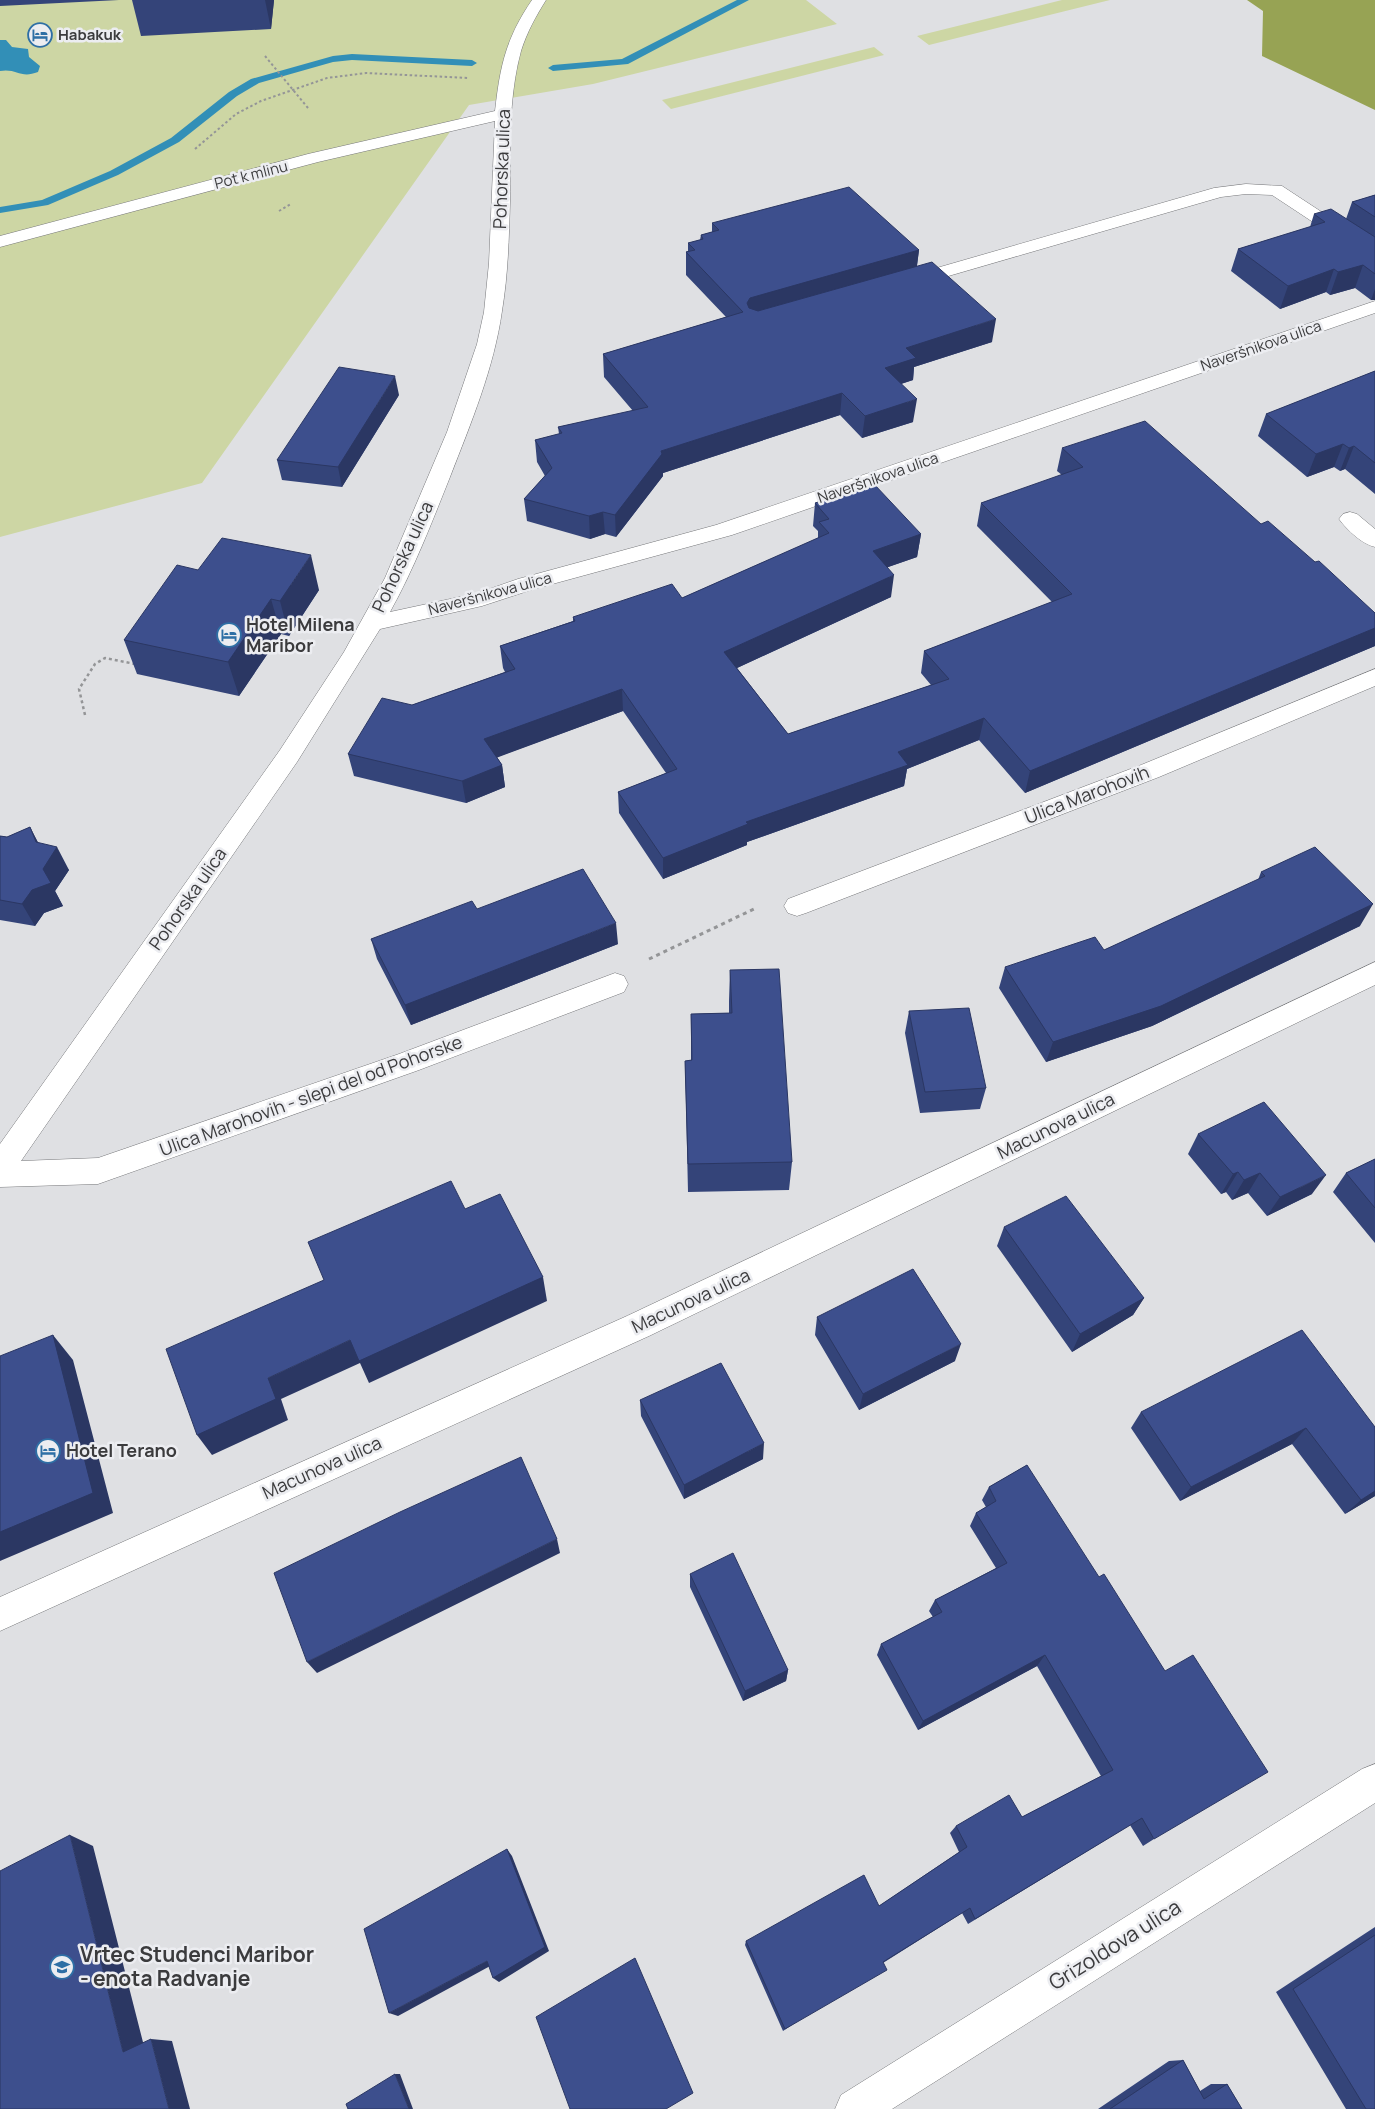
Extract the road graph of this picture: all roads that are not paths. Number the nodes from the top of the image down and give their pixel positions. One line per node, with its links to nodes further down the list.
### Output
1 (539, 0): 2 (street, Pohorska ulica)
2 (503, 114): 3 (street, Pot k mlinu); 9 (street, Pohorska ulica)
3 (0, 242)
4 (1375, 255): 5 (street)
5 (890, 288)
6 (1375, 308): 9 (street, Naveršnikova ulica)
7 (1350, 519): 8 (street)
8 (1375, 540)
9 (373, 623): 14 (street, Pohorska ulica)
10 (1375, 677): 11 (street, Ulica Marohovih)
11 (796, 906)
12 (1375, 973): 16 (street, Macunova ulica)
13 (615, 984): 15 (street, Ulica Marohovih - slepi del od Pohorske)
14 (0, 1167)
15 (0, 1174)
16 (0, 1614)
17 (1375, 1782): 18 (street, Grizoldova ulica)
18 (854, 2109)

